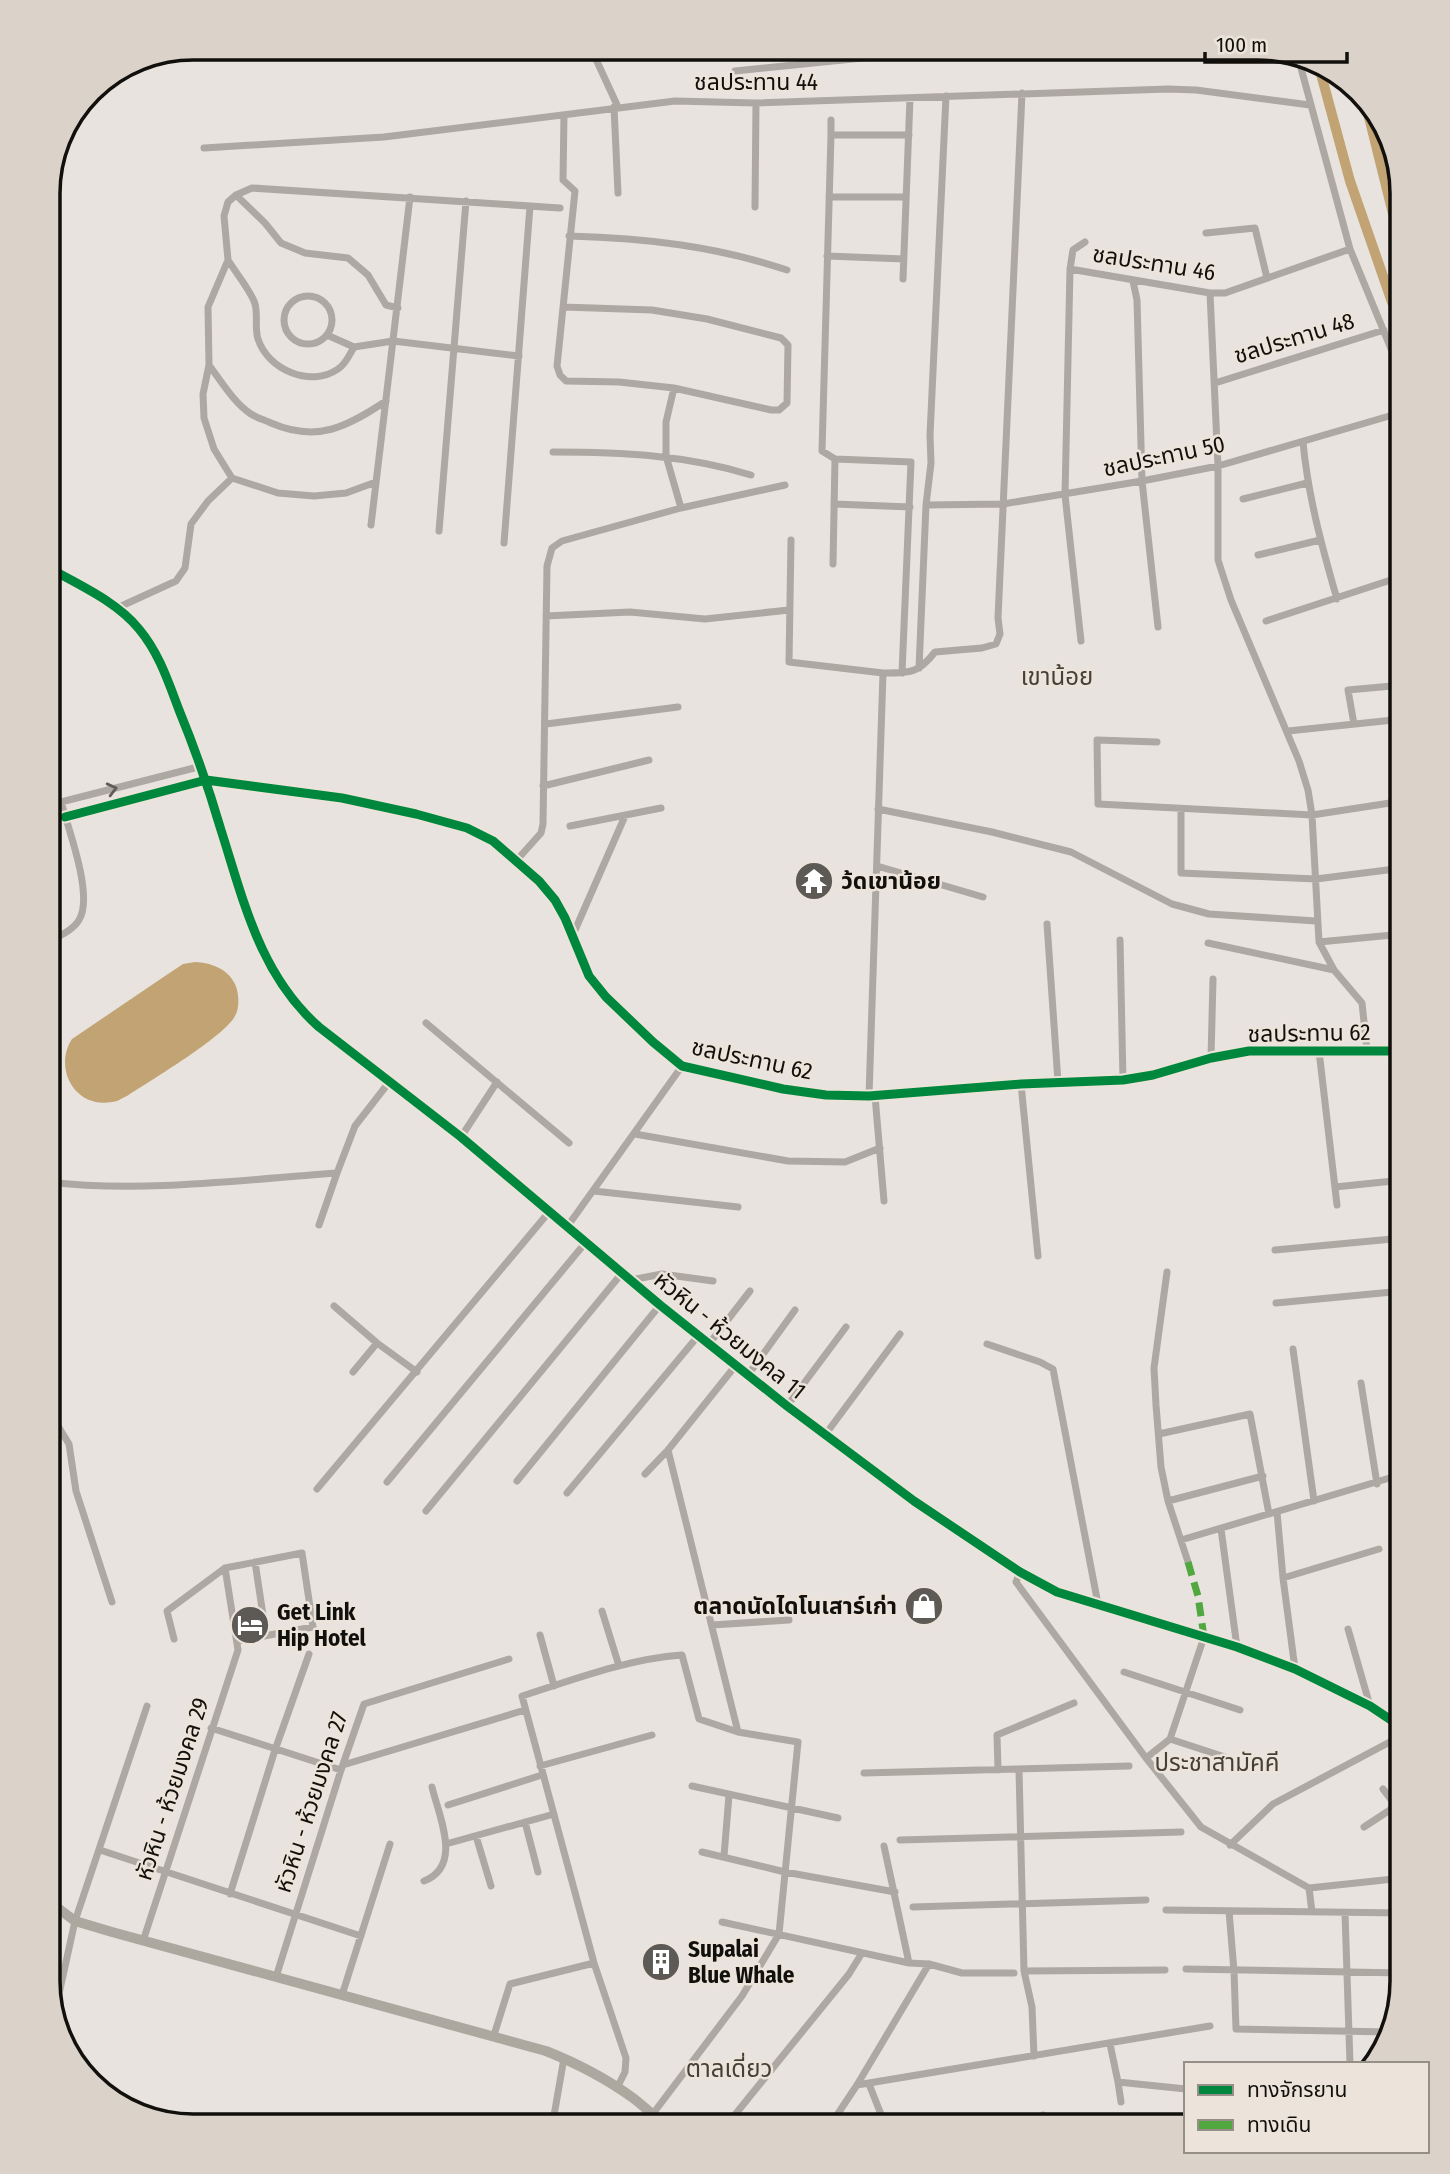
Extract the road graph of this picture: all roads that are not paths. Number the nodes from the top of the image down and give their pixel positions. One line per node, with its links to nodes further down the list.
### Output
1 (596, 60): 10 (street)
2 (843, 60): 4 (street)
3 (1301, 67): 9 (street)
4 (735, 71)
5 (1022, 93): 6 (street, ชลประทาน 44); 9 (street, ชลประทาน 44); 66 (street)
6 (946, 96): 7 (street, ชลประทาน 44); 67 (street)
7 (910, 98): 8 (street, ชลประทาน 44); 14 (street)
8 (757, 103): 10 (street, ชลประทาน 44); 24 (street)
9 (1310, 105): 28 (street)
10 (616, 107): 11 (street, ชลประทาน 44); 16 (street)
11 (564, 115): 15 (street, ชลประทาน 44); 26 (street)
12 (831, 120): 13 (street)
13 (831, 135): 14 (street); 19 (street)
14 (909, 135): 20 (street)
15 (204, 148)
16 (618, 193)
17 (236, 195): 18 (street); 31 (street); 39 (street)
18 (410, 197): 21 (street); 39 (street)
19 (829, 197): 20 (street); 29 (street)
20 (906, 197): 30 (street)
21 (466, 201): 22 (street); 45 (street)
22 (530, 206): 23 (street); 46 (street)
23 (560, 208)
24 (755, 208)
25 (1206, 233): 34 (street)
26 (569, 236): 33 (street); 38 (street)
27 (1085, 242): 32 (street)
28 (1350, 249): 34 (street, ชลประทาน 46); 40 (street)
29 (827, 256): 30 (street); 55 (street)
30 (904, 259): 35 (street)
31 (228, 260): 44 (street); 47 (street)
32 (1070, 269): 36 (street, ชลประทาน 46); 63 (street)
33 (787, 270)
34 (1266, 278): 37 (street, ชลประทาน 46)
35 (903, 279)
36 (1133, 281): 37 (street, ชลประทาน 46); 59 (street)
37 (1210, 293): 48 (street)
38 (564, 307): 49 (street); 49 (street)
39 (398, 308): 42 (street)
40 (1384, 330): 43 (street); 48 (street, ชลประทาน 48)
41 (327, 335): 41 (street); 44 (street)
42 (393, 341): 44 (street); 45 (street); 50 (street)
43 (1390, 345)
44 (354, 347)
45 (455, 348): 46 (street); 71 (street)
46 (519, 356): 74 (street)
47 (209, 365): 50 (street); 58 (street)
48 (1215, 383): 56 (street)
49 (674, 388): 54 (street)
50 (386, 401): 60 (street)
51 (1390, 416): 52 (street, ชลประทาน 50)
52 (1303, 442): 56 (street, ชลประทาน 50); 61 (street)
53 (553, 452): 54 (street)
54 (666, 456): 57 (street); 69 (street)
55 (835, 459): 65 (street); 68 (street)
56 (1218, 466): 59 (street, ชลประทาน 50); 94 (street)
57 (751, 475)
58 (232, 478): 60 (street); 80 (street)
59 (1142, 481): 63 (street, ชลประทาน 50); 84 (street)
60 (376, 482): 70 (street)
61 (1307, 483): 64 (street); 73 (street)
62 (785, 485): 69 (street)
63 (1065, 495): 66 (street, ชลประทาน 50); 85 (street)
64 (1243, 499)
65 (834, 504): 68 (street); 76 (street)
66 (1003, 504): 67 (street, ชลประทาน 50); 86 (street)
67 (926, 505): 86 (street)
68 (909, 507): 88 (street)
69 (681, 508): 82 (street)
70 (371, 525)
71 (439, 531)
72 (791, 540): 81 (street)
73 (1320, 540): 75 (street); 79 (street)
74 (504, 543)
75 (1258, 555)
76 (833, 564)
77 (60, 575): 80 (street, หัวหิน - ห้วยมงคล 11)
78 (1390, 581): 79 (street)
79 (1337, 599): 83 (street)
80 (117, 608): 97 (street, หัวหิน - ห้วยมงคล 11)
81 (789, 610): 82 (street); 87 (street)
82 (546, 616): 92 (street)
83 (1266, 621)
84 (1158, 626)
85 (1081, 641)
86 (919, 668): 88 (street)
87 (883, 673): 88 (street); 102 (street)
88 (902, 673)
89 (1390, 686): 93 (street)
90 (678, 707): 92 (street)
91 (1390, 720): 93 (street)
92 (546, 724): 99 (street)
93 (1354, 724): 94 (street)
94 (1288, 731): 104 (street)
95 (1157, 742): 103 (street)
96 (649, 760): 99 (street)
97 (202, 766): 98 (street, หัวหิน - ห้วยมงคล 11); 106 (street, one-way to 97)
98 (206, 780): 106 (street); 108 (street, ชลประทาน 62); 130 (street, หัวหิน - ห้วยมงคล 11)
99 (543, 786): 108 (street)
100 (1390, 803): 104 (street)
101 (661, 808): 105 (street)
102 (878, 809): 109 (street); 113 (street)
103 (1181, 809): 104 (street); 111 (street)
104 (1312, 815): 111 (street)
105 (625, 816): 107 (street); 117 (street)
106 (65, 817): 115 (street)
107 (570, 826)
108 (516, 861): 117 (street, ชลประทาน 62)
109 (877, 866): 112 (street); 134 (street)
110 (1390, 870): 111 (street)
111 (1316, 879): 113 (street)
112 (983, 897)
113 (1316, 920): 119 (street)
114 (1047, 924): 132 (street)
115 (60, 934)
116 (1390, 935): 119 (street)
117 (572, 937): 128 (street, ชลประทาน 62)
118 (1120, 940): 129 (street)
119 (1319, 942): 121 (street)
120 (1208, 943): 121 (street)
121 (1334, 970): 124 (street)
122 (1213, 979): 127 (street)
123 (426, 1023): 131 (street)
124 (1367, 1050): 125 (street, ชลประทาน 62); 126 (street, ชลประทาน 62)
125 (1319, 1051): 127 (street, ชลประทาน 62); 142 (street)
126 (1390, 1051)
127 (1211, 1058): 129 (street, ชลประทาน 62)
128 (682, 1066): 134 (street, ชลประทาน 62); 135 (street)
129 (1123, 1080): 132 (street, ชลประทาน 62)
130 (390, 1081): 136 (street, หัวหิน - ห้วยมงคล 11); 139 (street)
131 (497, 1082): 136 (street); 137 (street)
132 (1058, 1082): 133 (street, ชลประทาน 62)
133 (1021, 1084): 134 (street, ชลประทาน 62); 153 (street)
134 (872, 1096): 138 (street)
135 (635, 1134): 138 (street); 143 (street)
136 (461, 1137): 147 (street, หัวหิน - ห้วยมงคล 11)
137 (569, 1143)
138 (880, 1149): 144 (street)
139 (337, 1173): 141 (street); 148 (street)
140 (1390, 1181): 142 (street)
141 (60, 1183)
142 (1335, 1187): 145 (street)
143 (594, 1191): 146 (street); 149 (street)
144 (884, 1201)
145 (1337, 1205)
146 (738, 1207)
147 (549, 1212): 149 (street, หัวหิน - ห้วยมงคล 11); 173 (street)
148 (319, 1225)
149 (568, 1227): 151 (street, หัวหิน - ห้วยมงคล 11)
150 (1390, 1239): 152 (street)
151 (586, 1242): 155 (street, หัวหิน - ห้วยมงคล 11); 185 (street)
152 (1275, 1250)
153 (1038, 1256)
154 (1167, 1272): 178 (street)
155 (622, 1273): 156 (street, หัวหิน - ห้วยมงคล 11); 191 (street)
156 (631, 1280): 157 (street); 162 (street, หัวหิน - ห้วยมงคล 11)
157 (713, 1281)
158 (750, 1291): 168 (street)
159 (1390, 1292): 160 (street)
160 (1276, 1303)
161 (334, 1306): 167 (street)
162 (660, 1306): 166 (street, หัวหิน - ห้วยมงคล 11); 184 (street)
163 (795, 1310): 174 (street)
164 (846, 1326): 176 (street)
165 (900, 1334): 179 (street)
166 (698, 1336): 168 (street, หัวหิน - ห้วยมงคล 11); 188 (street)
167 (377, 1343): 172 (street); 173 (street)
168 (709, 1344): 171 (street, หัวหิน - ห้วยมงคล 11)
169 (987, 1344): 202 (street)
170 (1293, 1349): 190 (street)
171 (736, 1365): 174 (street, หัวหิน - ห้วยมงคล 11); 180 (street)
172 (353, 1372)
173 (417, 1372): 187 (street)
174 (748, 1375): 176 (street, หัวหิน - ห้วยมงคล 11)
175 (1361, 1382): 186 (street)
176 (788, 1406): 179 (street, หัวหิน - ห้วยมงคล 11)
177 (60, 1429): 201 (street)
178 (1159, 1434): 182 (street); 189 (street)
179 (825, 1435): 199 (street, หัวหิน - ห้วยมงคล 11)
180 (668, 1450): 181 (street); 205 (street)
181 (645, 1474)
182 (1263, 1476): 189 (street); 192 (street)
183 (1390, 1478): 186 (street)
184 (517, 1480)
185 (387, 1482)
186 (1377, 1483): 190 (street)
187 (317, 1489)
188 (568, 1493)
189 (1168, 1501): 194 (street)
190 (1314, 1501): 192 (street)
191 (426, 1511)
192 (1273, 1513): 193 (street); 200 (street)
193 (1221, 1530): 194 (street); 212 (street)
194 (1181, 1541): 197 (street)
195 (1379, 1549): 200 (street)
196 (255, 1562): 198 (street); 207 (street); 207 (street)
197 (1188, 1562)
198 (225, 1568): 210 (street); 211 (street)
199 (1020, 1572): 202 (street, หัวหิน - ห้วยมงคล 11); 232 (street)
200 (1283, 1578): 216 (street)
201 (112, 1602)
202 (1098, 1604): 209 (street, หัวหิน - ห้วยมงคล 11)
203 (601, 1611): 215 (street)
204 (789, 1620): 205 (street)
205 (712, 1625): 227 (street)
206 (1348, 1629): 222 (street)
207 (266, 1635): 211 (street)
208 (540, 1635): 218 (street)
209 (1204, 1637): 212 (street, หัวหิน - ห้วยมงคล 11); 219 (street)
210 (174, 1639)
211 (237, 1641): 226 (street, หัวหิน - ห้วยมงคล 29)
212 (1237, 1647): 216 (street, หัวหิน - ห้วยมงคล 11)
213 (309, 1654): 231 (street)
214 (509, 1659): 236 (street, หัวหิน - ห้วยมงคล 27)
215 (619, 1666): 218 (street); 227 (street)
216 (1295, 1669): 222 (street, หัวหิน - ห้วยมงคล 11)
217 (1124, 1672): 219 (street)
218 (554, 1686): 223 (street)
219 (1187, 1692): 224 (street); 229 (street)
220 (1074, 1703): 237 (street)
221 (147, 1706): 261 (street)
222 (1370, 1706): 225 (street, หัวหิน - ห้วยมงคล 11)
223 (525, 1710): 234 (street); 236 (street)
224 (1240, 1710)
225 (1390, 1719)
226 (211, 1728): 231 (street); 264 (street, หัวหิน - ห้วยมงคล 29)
227 (738, 1732): 247 (street)
228 (652, 1735): 234 (street)
229 (1170, 1739): 232 (street); 233 (street)
230 (1390, 1742): 259 (street)
231 (275, 1750): 236 (street); 272 (street)
232 (1146, 1758): 259 (street)
233 (1225, 1758)
234 (540, 1766): 240 (street)
235 (1129, 1766): 238 (street)
236 (342, 1767): 282 (street, หัวหิน - ห้วยมงคล 27)
237 (998, 1770): 238 (street); 239 (street)
238 (1019, 1770): 255 (street)
239 (864, 1773)
240 (542, 1775): 246 (street); 249 (street)
241 (692, 1786): 244 (street)
242 (432, 1787): 258 (street)
243 (1383, 1789): 245 (street)
244 (729, 1795): 247 (street); 263 (street)
245 (1390, 1798)
246 (448, 1804)
247 (792, 1808): 250 (street); 266 (street)
248 (1390, 1810): 252 (street)
249 (554, 1814): 251 (street); 289 (street)
250 (838, 1818)
251 (525, 1822): 254 (street); 265 (street)
252 (1364, 1827)
253 (1181, 1832): 255 (street)
254 (476, 1836): 258 (street); 269 (street)
255 (1022, 1838): 256 (street); 274 (street)
256 (900, 1840)
257 (390, 1844): 286 (street)
258 (446, 1844): 268 (street)
259 (1230, 1845): 270 (street)
260 (884, 1846): 271 (street)
261 (100, 1850): 264 (street); 283 (street)
262 (702, 1852): 263 (street)
263 (724, 1856): 266 (street)
264 (164, 1872): 272 (street); 287 (street, หัวหิน - ห้วยมงคล 29)
265 (538, 1872)
266 (785, 1872): 271 (street); 285 (street)
267 (1390, 1879): 270 (street)
268 (424, 1881)
269 (491, 1886)
270 (1309, 1888): 279 (street)
271 (895, 1892): 290 (street)
272 (230, 1894): 282 (street)
273 (1146, 1900): 274 (street)
274 (1023, 1905): 275 (street); 294 (street)
275 (914, 1907)
276 (60, 1910): 283 (main road)
277 (1166, 1910): 278 (street)
278 (1229, 1911): 279 (street); 295 (street)
279 (1312, 1912): 280 (street)
280 (1345, 1913): 281 (street); 296 (street)
281 (1390, 1913)
282 (295, 1914): 286 (street); 299 (street, หัวหิน - ห้วยมงคล 27)
283 (75, 1921): 287 (main road); 300 (street)
284 (722, 1923): 285 (street)
285 (779, 1934): 288 (street); 318 (street)
286 (361, 1936): 301 (street)
287 (143, 1941): 299 (main road)
288 (862, 1953): 290 (street); 319 (street)
289 (594, 1963): 305 (street); 313 (street)
290 (909, 1964): 291 (street)
291 (929, 1964): 297 (street); 312 (street)
292 (1186, 1969): 295 (street)
293 (1165, 1970): 294 (street)
294 (1024, 1971): 307 (street)
295 (1234, 1971): 296 (street); 303 (street)
296 (1348, 1972): 298 (street); 303 (street)
297 (1014, 1973)
298 (1390, 1973)
299 (276, 1977): 301 (main road)
300 (60, 1988)
301 (342, 1995): 305 (main road)
302 (1210, 2026): 306 (street)
303 (1350, 2031): 304 (street); 309 (street)
304 (1380, 2032)
305 (495, 2035): 308 (main road)
306 (1110, 2044): 307 (street); 310 (street)
307 (1034, 2056): 311 (street)
308 (564, 2058): 313 (main road); 316 (street)
309 (1350, 2062)
310 (1118, 2082): 314 (street); 315 (street)
311 (869, 2084): 312 (street); 321 (street)
312 (857, 2085): 320 (street)
313 (617, 2088): 317 (main road)
314 (1184, 2089)
315 (1121, 2102)
316 (554, 2114)
317 (651, 2114)
318 (653, 2114)
319 (736, 2114)
320 (838, 2114)
321 (882, 2114)

